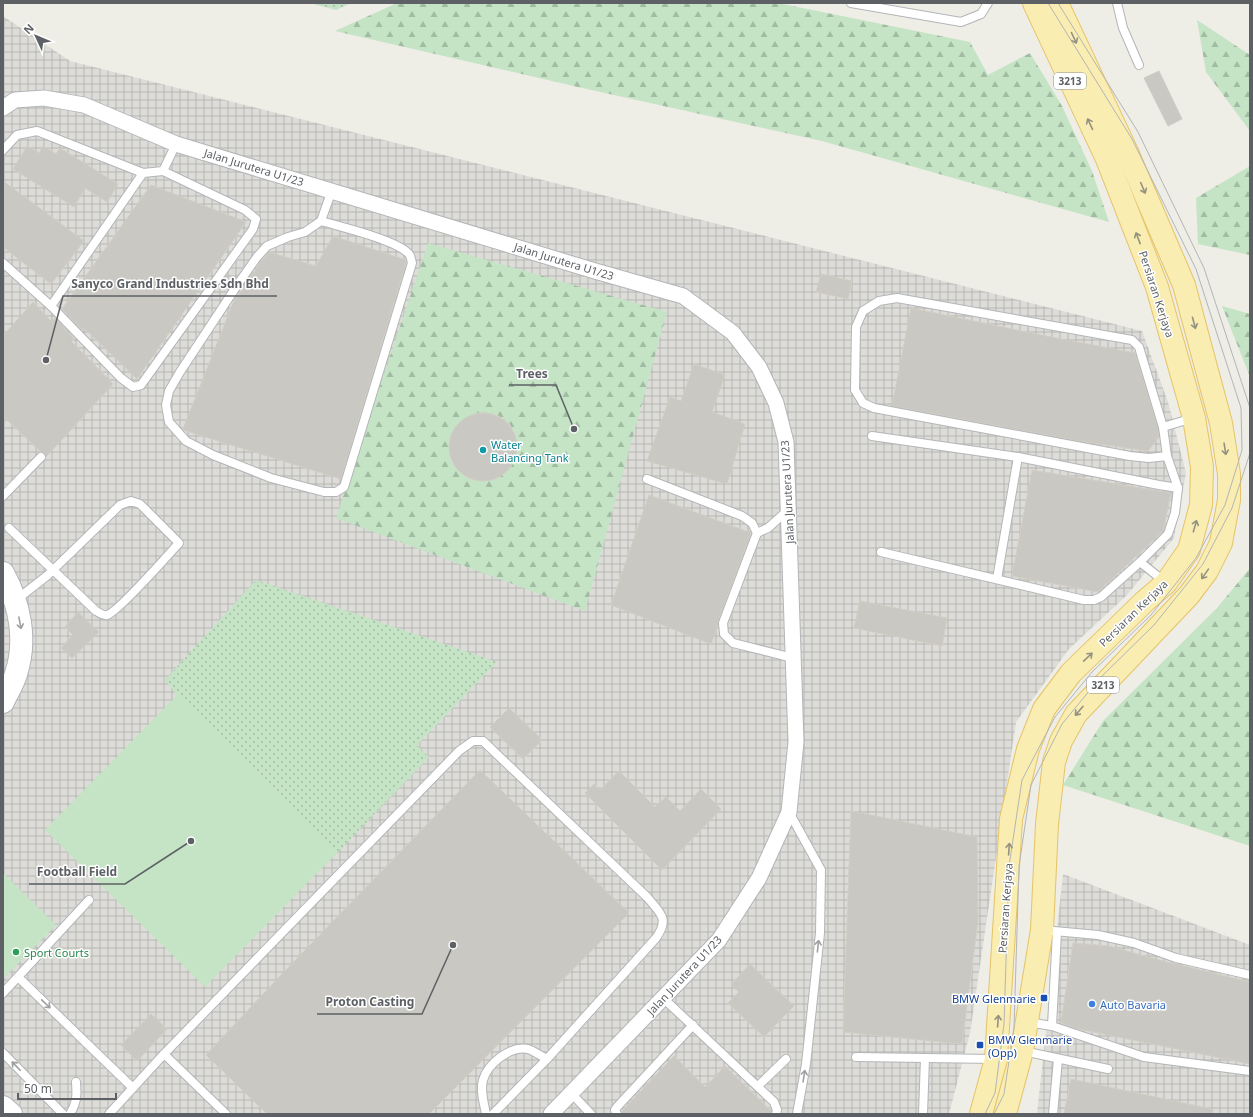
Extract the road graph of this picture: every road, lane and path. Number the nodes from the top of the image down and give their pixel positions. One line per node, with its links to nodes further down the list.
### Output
1 (851, 3): 2 (lane)
2 (988, 3)
3 (1034, 3): 16 (main road, Persiaran Kerjaya / 3213, one-way to 3)
4 (1057, 3): 39 (main road, 3213, one-way to 39)
5 (1117, 3): 6 (lane)
6 (1139, 65)
7 (3, 108): 8 (street, Jalan Jurutera U1/23)
8 (176, 144): 10 (lane); 12 (street, Jalan Jurutera U1/23)
9 (3, 150): 11 (lane)
10 (163, 171): 11 (lane); 15 (lane)
11 (143, 172): 15 (lane)
12 (332, 190): 13 (lane); 25 (street, Jalan Jurutera U1/23)
13 (321, 221): 13 (lane)
14 (3, 263): 15 (lane)
15 (51, 306)
16 (1194, 418): 17 (lane); 33 (main road, Persiaran Kerjaya / 3213, one-way to 16)
17 (1163, 427): 19 (lane); 19 (lane)
18 (872, 436): 20 (lane)
19 (1166, 456): 23 (lane)
20 (1018, 457): 23 (lane); 32 (lane)
21 (41, 458): 24 (lane)
22 (647, 479): 27 (lane)
23 (1178, 488): 29 (lane)
24 (3, 496)
25 (788, 510): 27 (lane); 35 (street, Jalan Jurutera U1/23)
26 (9, 528): 30 (lane)
27 (757, 533): 35 (lane)
28 (881, 552): 32 (lane)
29 (1140, 562): 32 (lane); 33 (lane)
30 (53, 570): 30 (lane); 34 (lane)
31 (3, 573): 34 (street)
32 (996, 579)
33 (1166, 583): 54 (main road, Persiaran Kerjaya / 3213, one-way to 33)
34 (15, 601): 36 (street, one-way to 36)
35 (793, 658): 37 (street, Jalan Jurutera U1/23)
36 (3, 702)
37 (789, 812): 43 (street, Jalan Jurutera U1/23); 74 (lane, one-way to 37)
38 (88, 900): 41 (lane)
39 (1050, 931): 40 (lane); 44 (main road, 3213); 46 (lane)
40 (1250, 975)
41 (18, 977): 42 (lane); 60 (lane, one-way to 60)
42 (3, 993)
43 (663, 998): 45 (lane); 61 (street, Jalan Jurutera U1/23)
44 (1028, 1022): 46 (lane); 47 (main road, 3213)
45 (693, 1025): 59 (lane); 72 (lane)
46 (1052, 1026): 57 (lane)
47 (1022, 1050): 55 (lane); 77 (main road, 3213)
48 (3, 1053): 64 (lane, one-way to 48)
49 (164, 1054): 52 (lane); 60 (lane); 67 (lane)
50 (856, 1057): 51 (lane)
51 (925, 1058): 54 (lane); 75 (lane)
52 (547, 1059): 68 (lane); 69 (lane)
53 (786, 1059): 59 (lane)
54 (996, 1059): 76 (main road, Persiaran Kerjaya / 3213)
55 (1058, 1059): 56 (lane); 78 (lane)
56 (1108, 1069)
57 (1250, 1070)
58 (76, 1082): 65 (lane)
59 (758, 1086): 73 (lane)
60 (133, 1088): 66 (lane)
61 (571, 1093): 70 (street, Jalan Jurutera U1/23); 71 (lane)
62 (3, 1106): 63 (street)
63 (11, 1114)
64 (63, 1114)
65 (70, 1114)
66 (108, 1114)
67 (226, 1114)
68 (486, 1114)
69 (493, 1114)
70 (551, 1114)
71 (591, 1114)
72 (617, 1114)
73 (776, 1114)
74 (797, 1114)
75 (923, 1114)
76 (981, 1114)
77 (1005, 1114)
78 (1053, 1114)

